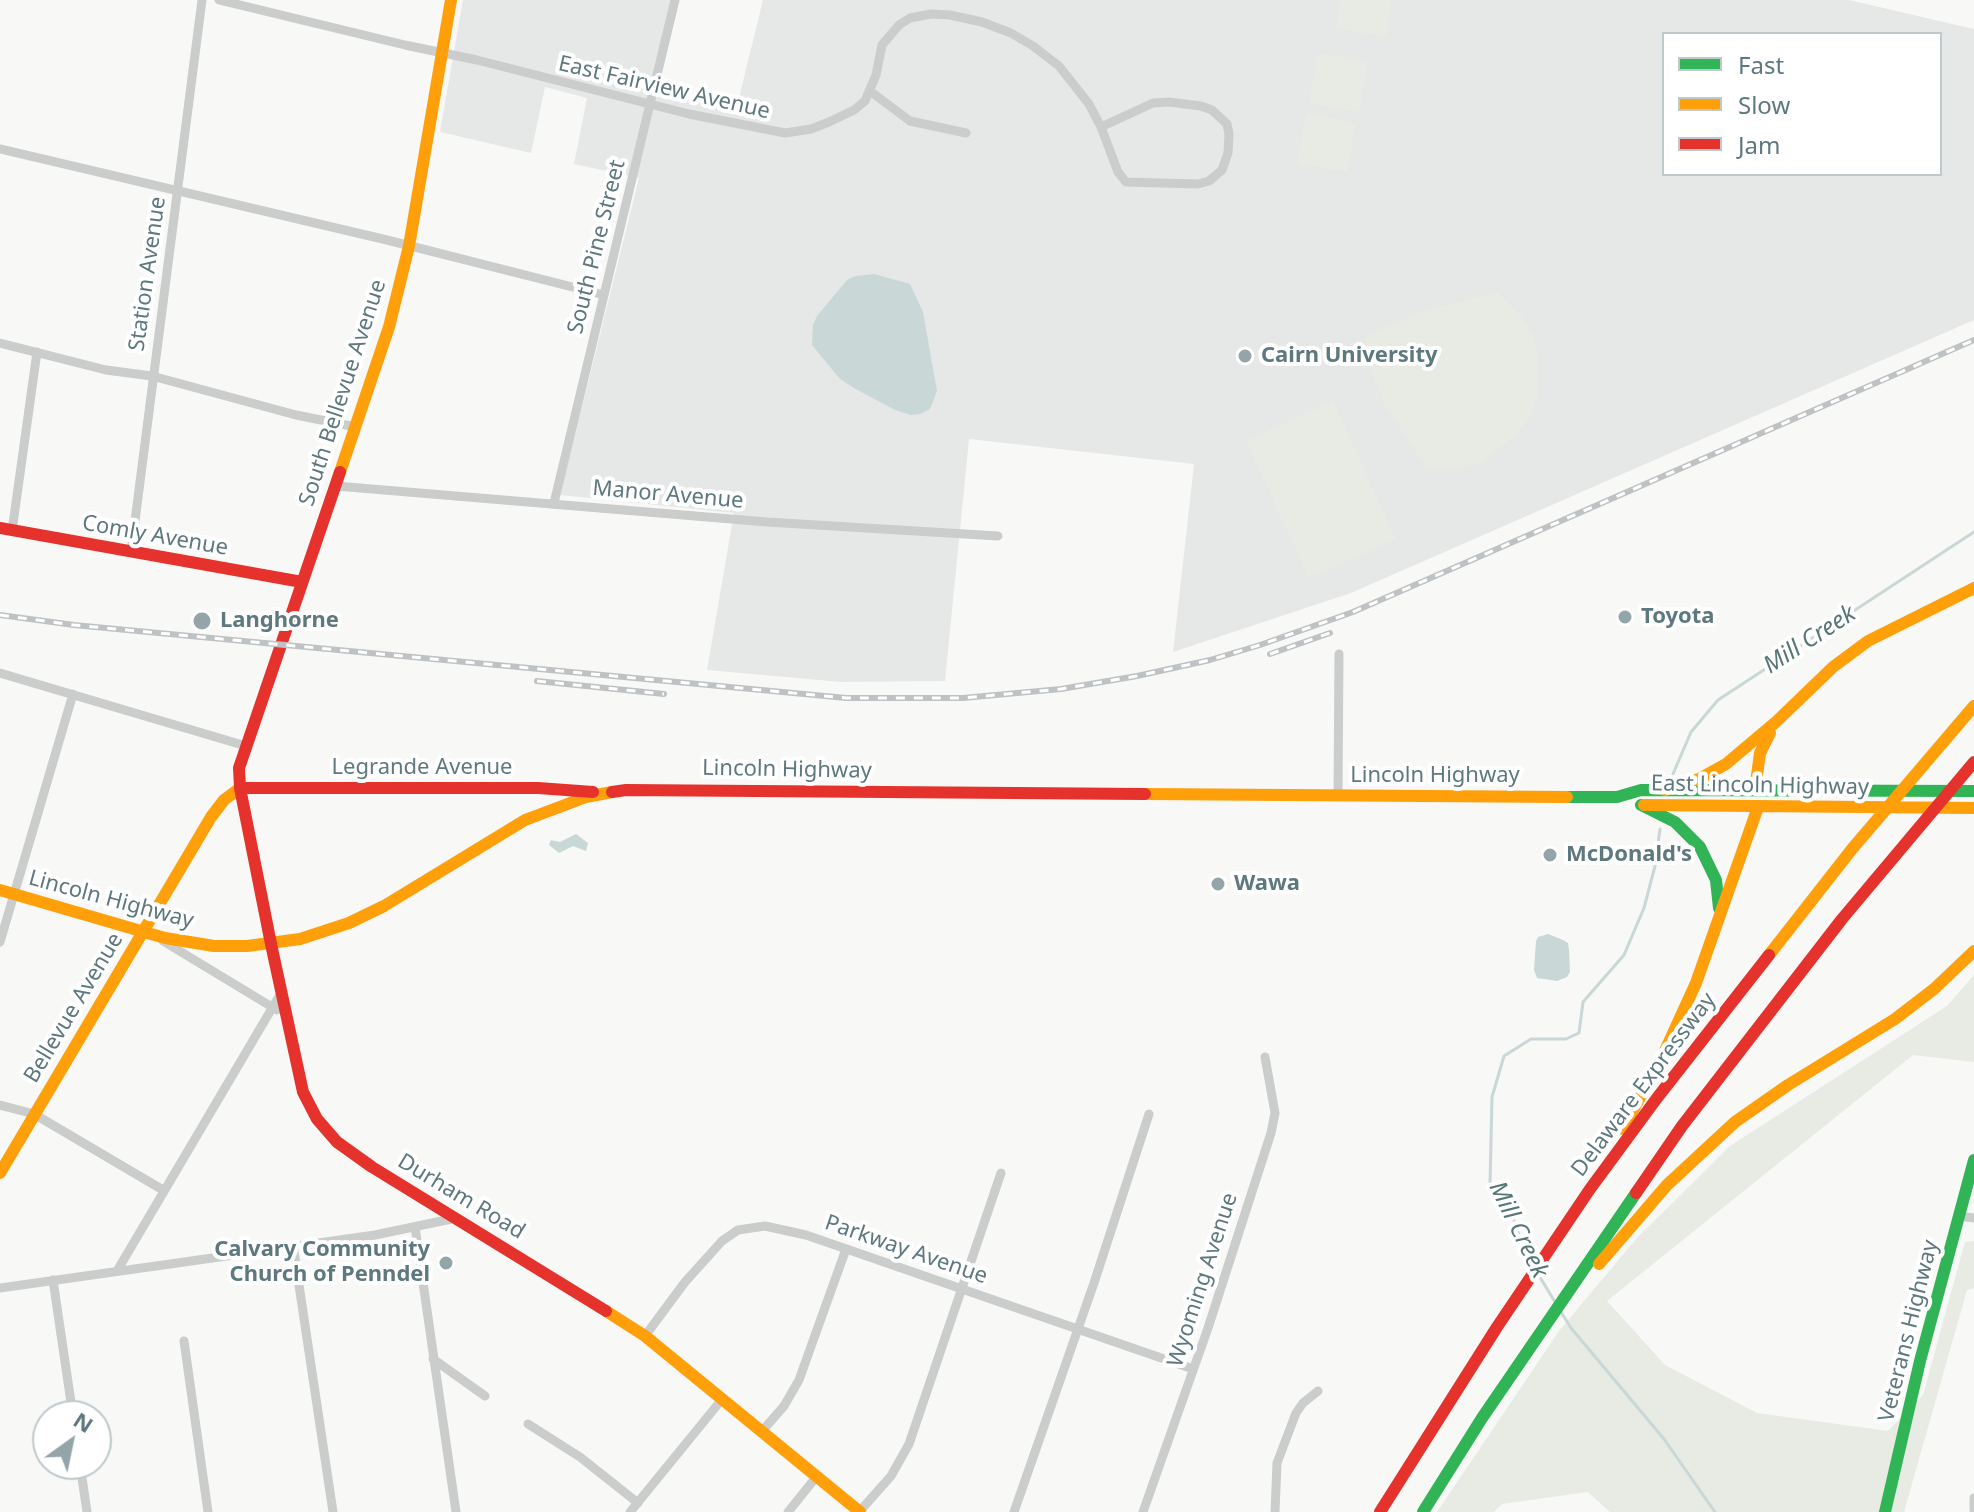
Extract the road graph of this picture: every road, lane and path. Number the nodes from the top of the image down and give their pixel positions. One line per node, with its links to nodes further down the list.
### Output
1 (202, 0): 11 (street, Station Avenue)
2 (219, 0): 5 (street, East Fairview Avenue)
3 (451, 0): 5 (main road, South Bellevue Avenue)
4 (675, 0): 7 (street, South Pine Street)
5 (442, 53): 7 (street, East Fairview Avenue); 12 (main road, South Bellevue Avenue)
6 (870, 91): 7 (street, East Fairview Avenue); 8 (street); 9 (street)
7 (651, 104): 13 (street, South Pine Street)
8 (1101, 127): 8 (street)
9 (966, 133)
10 (0, 149): 11 (street)
11 (177, 192): 12 (street); 16 (street, Station Avenue)
12 (409, 246): 13 (street); 17 (main road, South Bellevue Avenue)
13 (604, 295): 19 (street, South Pine Street)
14 (0, 343): 15 (street)
15 (37, 352): 16 (street); 20 (street)
16 (152, 376): 17 (street); 22 (street, Station Avenue)
17 (356, 427): 18 (main road, South Bellevue Avenue)
18 (336, 486): 19 (street, Manor Avenue); 23 (main road, South Bellevue Avenue)
19 (554, 503): 21 (street, Manor Avenue)
20 (6, 530): 22 (main road, Comly Avenue)
21 (998, 536)
22 (131, 552): 23 (main road, Comly Avenue)
23 (302, 582): 30 (main road, South Bellevue Avenue)
24 (1974, 588): 29 (main road)
25 (1339, 654): 37 (street)
26 (0, 673): 27 (street)
27 (73, 694): 30 (street); 43 (street)
28 (1974, 706): 59 (main road, Delaware Expressway)
29 (1777, 721): 33 (main road); 34 (main road)
30 (246, 746): 32 (main road, South Bellevue Avenue)
31 (1974, 762): 71 (main road)
32 (240, 788): 36 (main road, Legrande Avenue); 45 (main road, Bellevue Avenue); 47 (main road, Durham Road)
33 (1665, 790): 34 (main road, East Lincoln Highway); 38 (main road, East Lincoln Highway)
34 (1755, 790): 35 (main road, East Lincoln Highway); 40 (main road)
35 (1974, 791)
36 (605, 793): 37 (main road, Lincoln Highway); 47 (main road, Lincoln Highway)
37 (1338, 796): 38 (main road, Lincoln Highway)
38 (1617, 797): 39 (main road, East Lincoln Highway)
39 (1641, 805): 40 (main road, East Lincoln Highway); 44 (main road)
40 (1758, 807): 41 (main road, East Lincoln Highway); 44 (main road)
41 (1972, 808)
42 (0, 890): 43 (main road, Lincoln Highway)
43 (15, 894): 45 (main road, Lincoln Highway); 46 (street)
44 (1718, 921): 59 (main road)
45 (148, 934): 47 (main road, Lincoln Highway); 50 (street); 54 (main road, Bellevue Avenue)
46 (0, 942)
47 (271, 944): 49 (main road, Durham Road)
48 (1974, 951): 71 (main road)
49 (281, 993): 50 (street); 51 (main road, Durham Road)
50 (272, 1008): 51 (street); 60 (street)
51 (285, 1016): 62 (main road, Durham Road)
52 (1265, 1057): 76 (street, Wyoming Avenue)
53 (0, 1105): 54 (street)
54 (34, 1114): 57 (main road, Bellevue Avenue); 60 (street)
55 (1149, 1114): 72 (street)
56 (1974, 1160): 61 (main road, Veterans Highway)
57 (0, 1173)
58 (1001, 1173): 70 (street)
59 (1590, 1189): 98 (main road, Delaware Expressway)
60 (163, 1190): 67 (street)
61 (1959, 1216): 63 (street); 100 (main road, Veterans Highway)
62 (456, 1218): 64 (street); 73 (main road, Durham Road)
63 (1974, 1218)
64 (415, 1227): 65 (street); 75 (street)
65 (293, 1245): 67 (street); 90 (street)
66 (846, 1249): 70 (street, Parkway Avenue); 73 (street, Parkway Avenue); 82 (street)
67 (117, 1271): 68 (street)
68 (53, 1280): 69 (street); 80 (street)
69 (0, 1288)
70 (962, 1289): 72 (street, Parkway Avenue); 94 (street)
71 (1569, 1296): 99 (main road)
72 (1078, 1330): 76 (street, Parkway Avenue); 95 (street)
73 (645, 1336): 79 (main road, Durham Road)
74 (184, 1341): 89 (street)
75 (433, 1359): 78 (street); 91 (street)
76 (1193, 1369): 96 (street, Wyoming Avenue)
77 (1318, 1391): 97 (street)
78 (485, 1396)
79 (723, 1398): 82 (main road, Durham Road); 86 (street)
80 (71, 1400)
81 (528, 1424): 86 (street)
82 (763, 1430): 83 (main road, Durham Road)
83 (817, 1476): 93 (street); 94 (main road, Durham Road)
84 (82, 1480): 88 (street)
85 (1974, 1498): 87 (street)
86 (638, 1503): 92 (street)
87 (1974, 1510)
88 (87, 1512)
89 (208, 1512)
90 (333, 1512)
91 (456, 1512)
92 (630, 1512)
93 (788, 1512)
94 (860, 1512)
95 (1014, 1512)
96 (1143, 1512)
97 (1275, 1512)
98 (1380, 1512)
99 (1423, 1512)
100 (1885, 1512)

